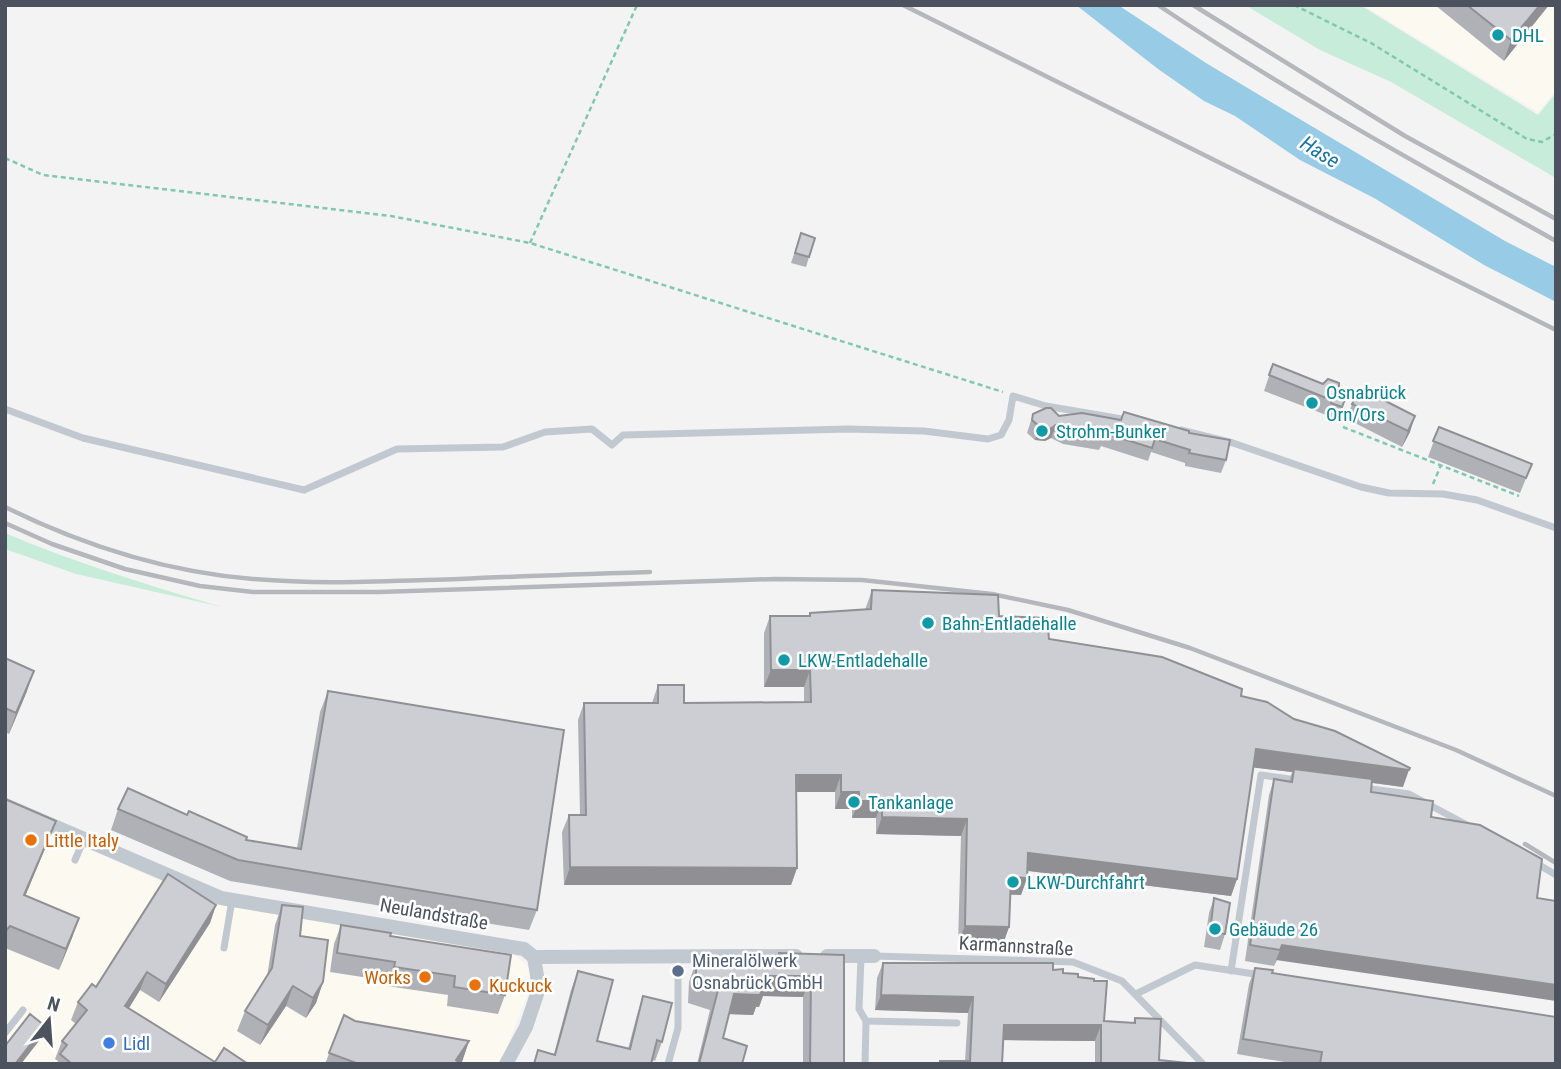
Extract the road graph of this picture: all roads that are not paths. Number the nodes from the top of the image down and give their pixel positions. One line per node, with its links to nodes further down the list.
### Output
1 (5, 409): 2 (lane)
2 (1135, 422)
3 (1173, 428): 4 (lane)
4 (1556, 528)
5 (1301, 780): 18 (lane)
6 (1355, 787): 8 (lane)
7 (5, 805): 9 (street, Neulandstraße)
8 (1469, 827)
9 (84, 839): 11 (lane); 13 (street, Neulandstraße)
10 (1529, 859): 12 (lane)
11 (75, 860)
12 (1556, 875)
13 (232, 900): 14 (lane); 16 (street, Neulandstraße)
14 (224, 948)
15 (867, 956): 17 (street, Neulandstraße); 20 (lane, Karmannstraße); 22 (lane)
16 (534, 957): 17 (street, Neulandstraße); 25 (street)
17 (678, 957): 26 (lane)
18 (1231, 971): 19 (lane); 20 (lane)
19 (1272, 977)
20 (1136, 994): 28 (lane, Karmannstraße)
21 (23, 1010): 24 (lane)
22 (866, 1021): 23 (lane); 27 (lane)
23 (957, 1023)
24 (5, 1033)
25 (506, 1064)
26 (668, 1064)
27 (865, 1064)
28 (1203, 1064)

